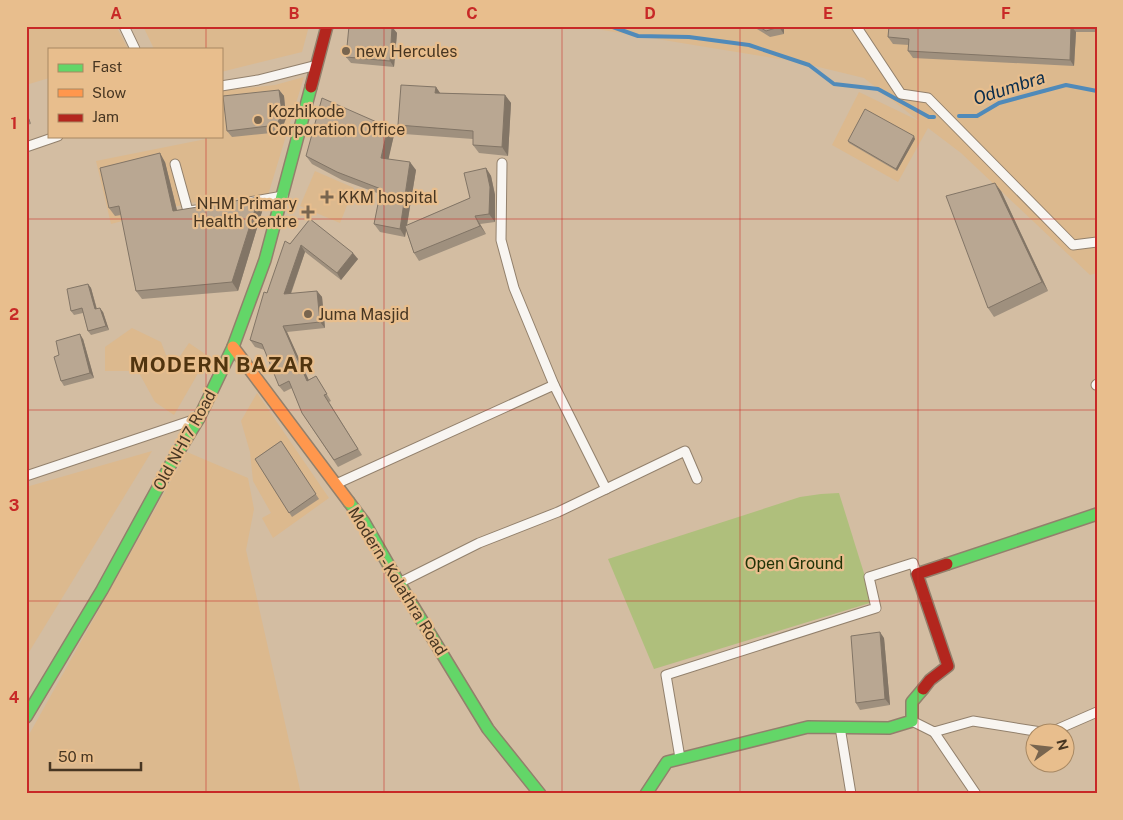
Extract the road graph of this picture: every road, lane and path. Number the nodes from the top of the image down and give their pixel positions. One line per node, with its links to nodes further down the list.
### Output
1 (124, 26): 4 (street)
2 (327, 26): 5 (main road, Old NH17 Road)
3 (856, 26): 14 (street)
4 (135, 48)
5 (316, 65): 6 (street); 11 (main road, Old NH17 Road)
6 (222, 86)
7 (52, 138): 8 (street)
8 (26, 147)
9 (502, 163): 16 (street)
10 (175, 164): 13 (street)
11 (283, 196): 12 (street); 15 (main road, Old NH17 Road)
12 (235, 204)
13 (207, 208)
14 (1097, 242)
15 (233, 347): 17 (main road, Old NH17 Road); 20 (main road, Modern - Kolathra Road)
16 (554, 385): 20 (street); 21 (street)
17 (199, 418): 18 (street); 26 (main road, Old NH17 Road)
18 (26, 476)
19 (697, 479): 21 (street)
20 (336, 484): 24 (main road, Modern - Kolathra Road)
21 (606, 489): 24 (street)
22 (1097, 514): 23 (main road)
23 (918, 574): 27 (main road); 32 (street)
24 (399, 583): 33 (main road, Modern - Kolathra Road)
25 (1097, 712): 28 (street)
26 (26, 717)
27 (912, 721): 29 (main road); 31 (street)
28 (1074, 722)
29 (840, 727): 32 (main road); 35 (street)
30 (1026, 730): 31 (street)
31 (934, 732): 36 (street)
32 (680, 758): 34 (main road)
33 (540, 794)
34 (646, 794)
35 (851, 794)
36 (976, 794)

